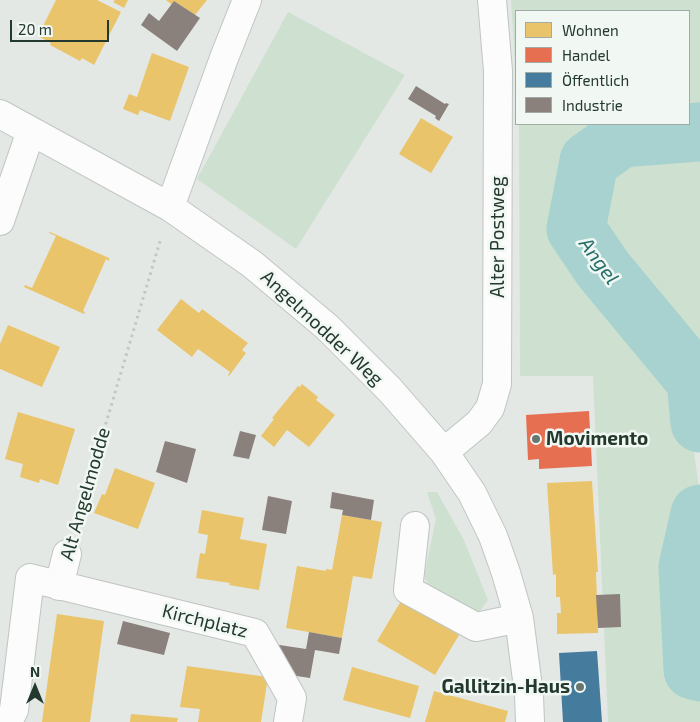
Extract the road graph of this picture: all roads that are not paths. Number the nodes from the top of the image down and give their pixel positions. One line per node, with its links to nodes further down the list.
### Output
1 (247, 0): 5 (street)
2 (492, 0): 7 (street, Alter Postweg)
3 (0, 114): 4 (street, Angelmodder Weg)
4 (31, 131): 5 (street, Angelmodder Weg); 6 (street)
5 (170, 207): 7 (street, Angelmodder Weg)
6 (0, 221)
7 (444, 452): 11 (street, Angelmodder Weg)
8 (415, 526): 11 (street)
9 (67, 554): 10 (street, Alt Angelmodde)
10 (59, 586): 12 (street, Alt Angelmodde); 13 (street, Kirchplatz)
11 (519, 618): 14 (street, Angelmodder Weg)
12 (8, 722)
13 (288, 722)
14 (530, 722)

